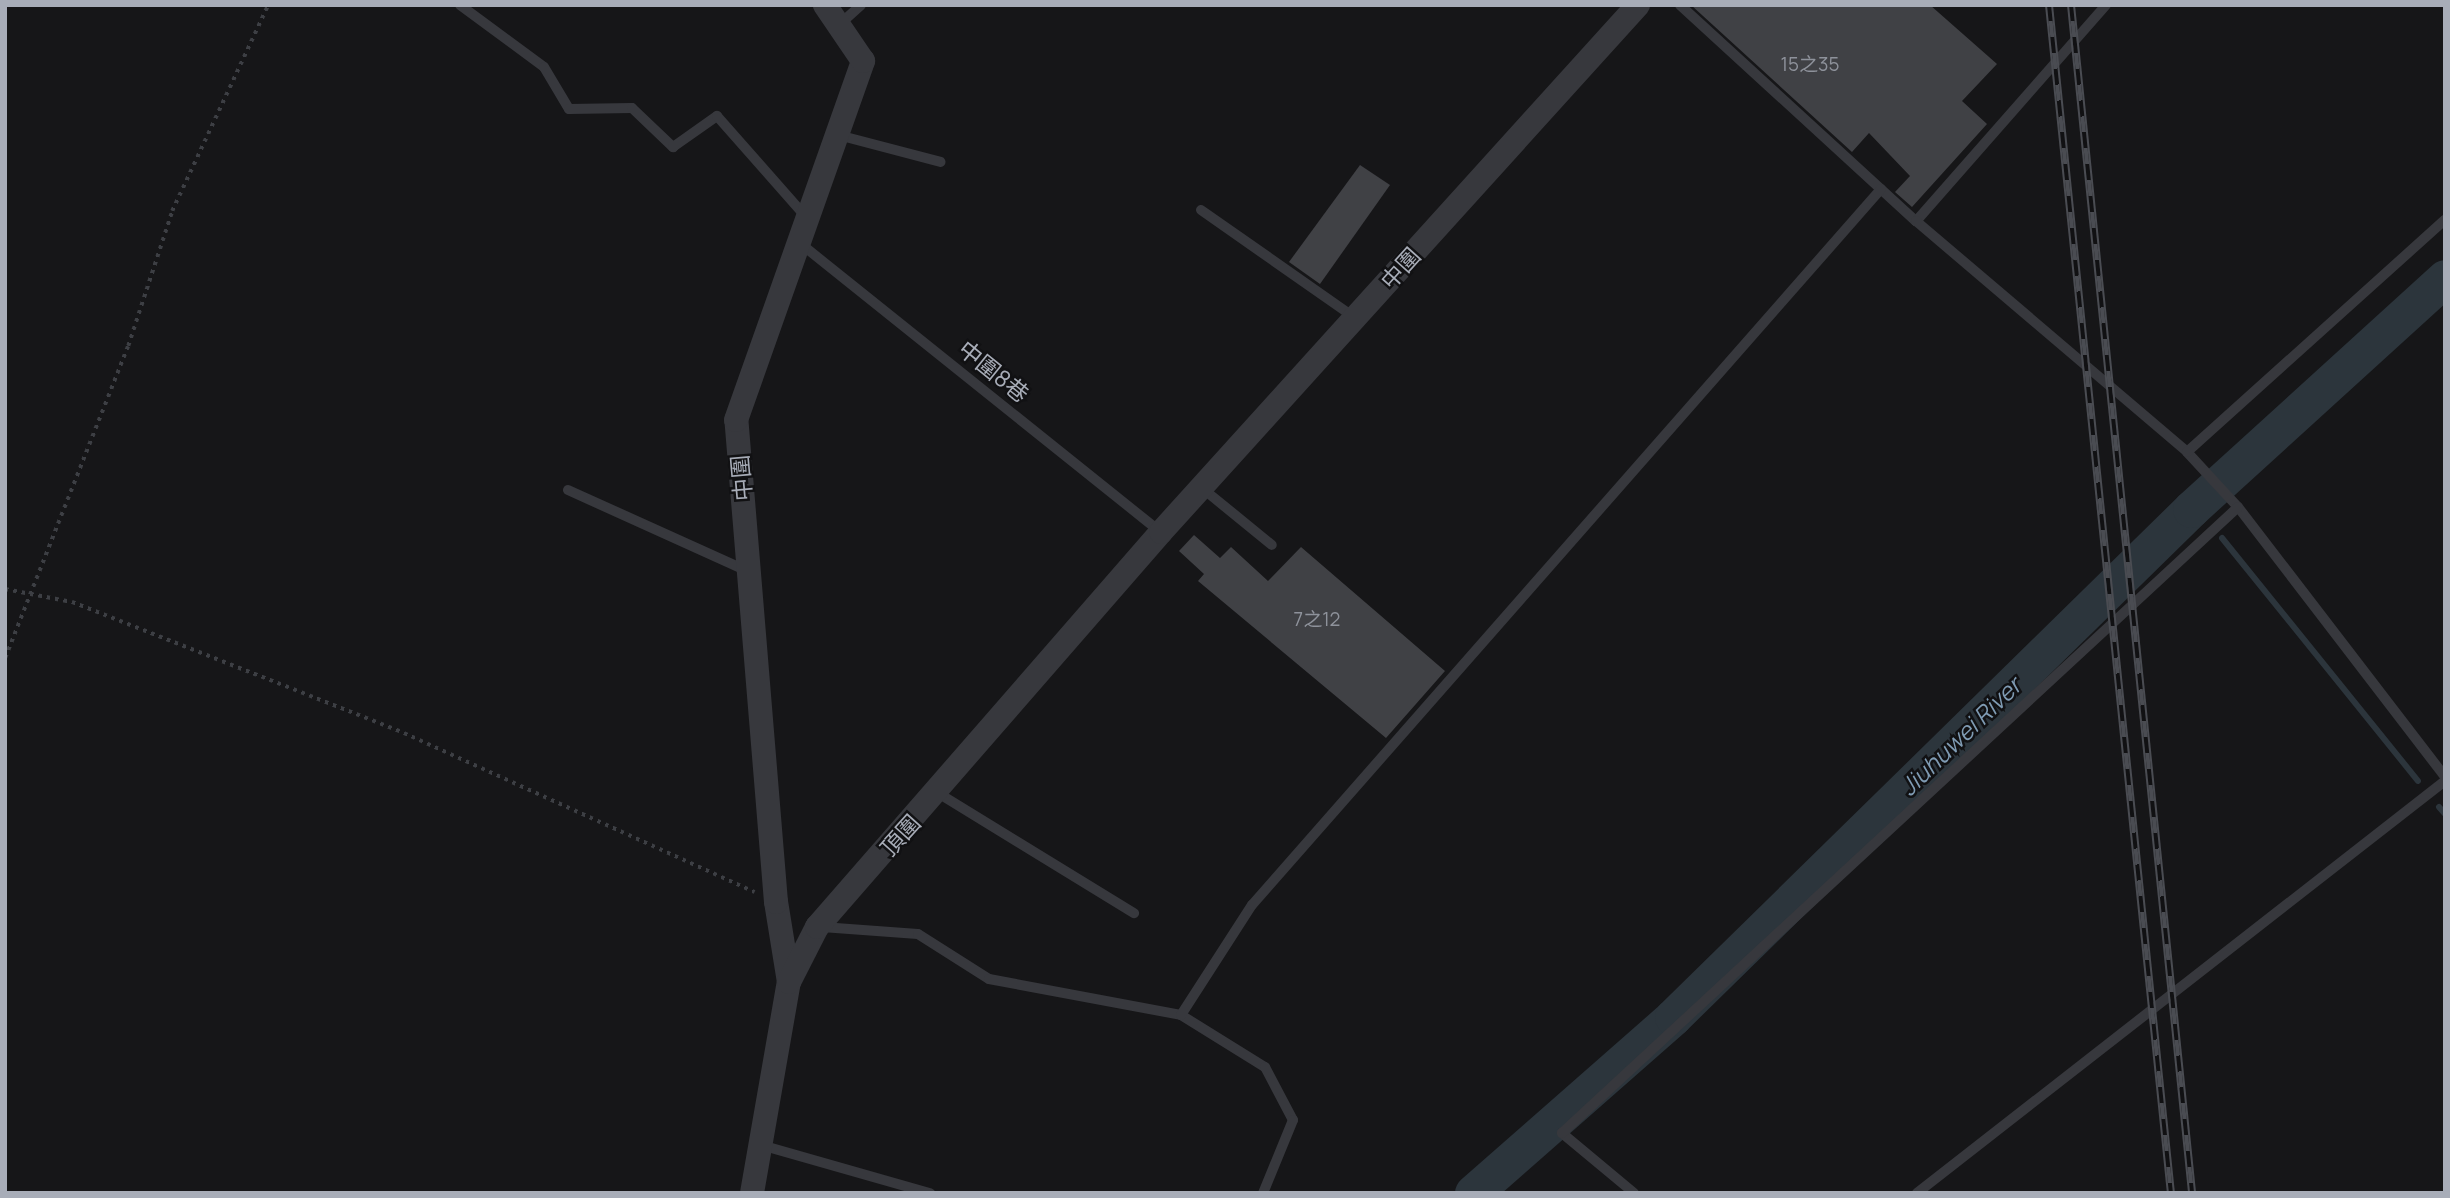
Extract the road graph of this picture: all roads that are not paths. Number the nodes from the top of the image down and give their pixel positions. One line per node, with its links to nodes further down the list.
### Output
1 (460, 5): 11 (lane)
2 (861, 5): 6 (lane)
3 (1638, 5): 15 (street, 中圍)
4 (1680, 5): 9 (lane)
5 (2106, 5): 13 (lane)
6 (832, 14): 7 (street, 中圍)
7 (838, 135): 8 (lane); 11 (street, 中圍)
8 (941, 162)
9 (1881, 189): 13 (lane); 28 (lane)
10 (1201, 210): 15 (lane)
11 (808, 219): 14 (street, 中圍)
12 (2445, 220): 16 (lane)
13 (1916, 221): 16 (lane)
14 (800, 244): 20 (lane, 中圍8巷); 22 (street, 中圍)
15 (1355, 318): 17 (street, 中圍)
16 (2187, 452): 19 (lane)
17 (1201, 487): 20 (street, 中圍); 21 (lane)
18 (568, 490): 22 (lane)
19 (2238, 507): 23 (lane); 33 (lane)
20 (1161, 532): 24 (street, 頂圍)
21 (1272, 545)
22 (749, 572): 27 (street, 中圍)
23 (2445, 779): 34 (lane)
24 (938, 793): 25 (lane); 26 (street, 頂圍)
25 (1134, 913)
26 (817, 926): 27 (street, 頂圍); 28 (lane)
27 (789, 982): 29 (street, 頂圍)
28 (1181, 1016): 32 (lane)
29 (761, 1144): 30 (street, 頂圍); 31 (lane)
30 (752, 1193)
31 (930, 1193)
32 (1263, 1193)
33 (1634, 1193)
34 (1917, 1193)

